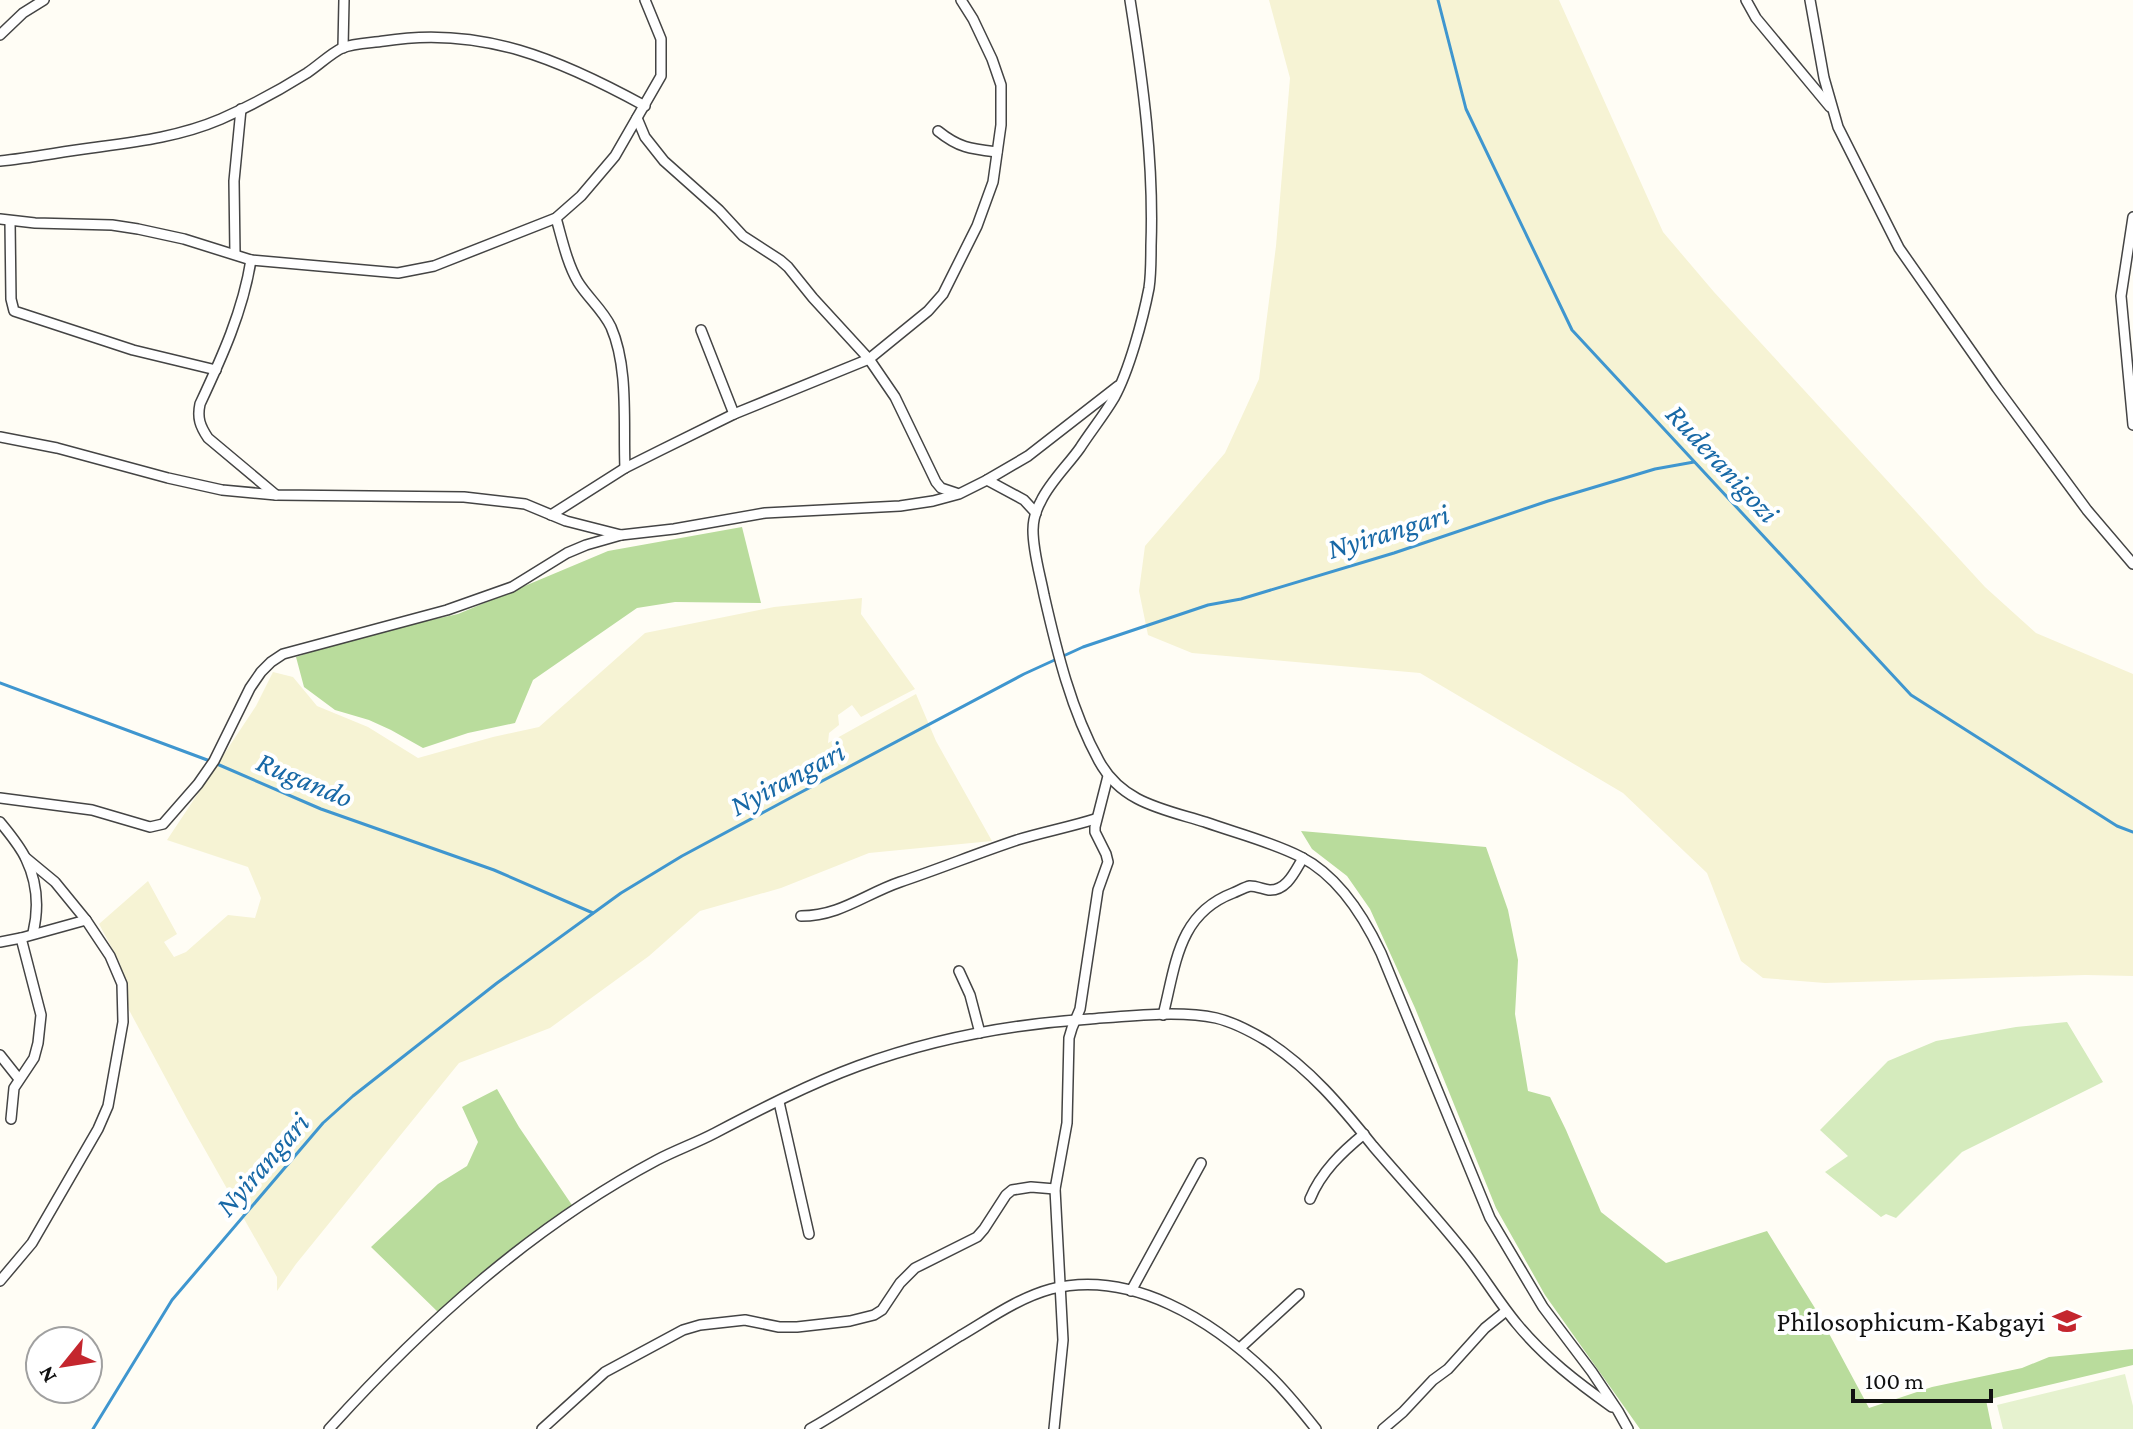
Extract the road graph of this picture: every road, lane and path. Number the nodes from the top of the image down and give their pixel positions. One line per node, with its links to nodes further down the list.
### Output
1 (44, 0): 8 (street)
2 (344, 0): 9 (street)
3 (645, 0): 10 (street)
4 (961, 0): 15 (street)
5 (1130, 0): 25 (street)
6 (1746, 0): 12 (street)
7 (1810, 0): 12 (street)
8 (0, 35)
9 (343, 48): 10 (street); 11 (street)
10 (645, 106): 13 (street)
11 (241, 109): 16 (street); 20 (street)
12 (1832, 110): 36 (street)
13 (637, 118): 18 (street); 23 (street)
14 (938, 131): 15 (street)
15 (997, 152): 23 (street)
16 (0, 161)
17 (2133, 217): 27 (street)
18 (556, 218): 21 (street); 29 (street)
19 (5, 220): 20 (street); 24 (street)
20 (235, 254): 21 (street)
21 (251, 260): 24 (street)
22 (701, 330): 26 (street)
23 (869, 359): 26 (street); 31 (street)
24 (216, 370): 32 (street)
25 (1121, 384): 30 (street); 33 (street)
26 (734, 414): 29 (street)
27 (2133, 425)
28 (0, 437): 32 (street)
29 (625, 468): 34 (street)
30 (987, 480): 31 (street); 33 (street)
31 (959, 494): 35 (street)
32 (276, 495): 34 (street)
33 (1036, 513): 37 (street)
34 (551, 515): 35 (street)
35 (621, 535): 38 (street)
36 (2133, 564)
37 (1108, 776): 39 (street); 42 (street)
38 (0, 798)
39 (1095, 819): 43 (street); 50 (street)
40 (0, 822): 41 (street)
41 (26, 858): 44 (street); 45 (street)
42 (1303, 858): 49 (street); 67 (street)
43 (801, 916)
44 (86, 920): 45 (street); 61 (street)
45 (33, 933): 46 (street)
46 (21, 938): 47 (street); 53 (street)
47 (0, 942)
48 (959, 971): 51 (street)
49 (1163, 1015): 50 (street); 56 (street)
50 (1076, 1020): 51 (street); 58 (street)
51 (980, 1033): 54 (street)
52 (0, 1055): 53 (street)
53 (19, 1079): 55 (street)
54 (779, 1102): 60 (street); 68 (street)
55 (11, 1119)
56 (1364, 1134): 59 (street); 65 (street)
57 (1201, 1163): 63 (street)
58 (1055, 1189): 62 (street); 69 (street)
59 (1310, 1199)
60 (809, 1234)
61 (0, 1281)
62 (1061, 1287): 63 (street); 70 (street); 71 (street)
63 (1131, 1291): 66 (street)
64 (1299, 1294): 66 (street)
65 (1506, 1311): 67 (street); 73 (street)
66 (1240, 1348): 72 (street)
67 (1618, 1411): 74 (street)
68 (329, 1429)
69 (542, 1429)
70 (810, 1429)
71 (1054, 1429)
72 (1316, 1429)
73 (1383, 1429)
74 (1628, 1429)

